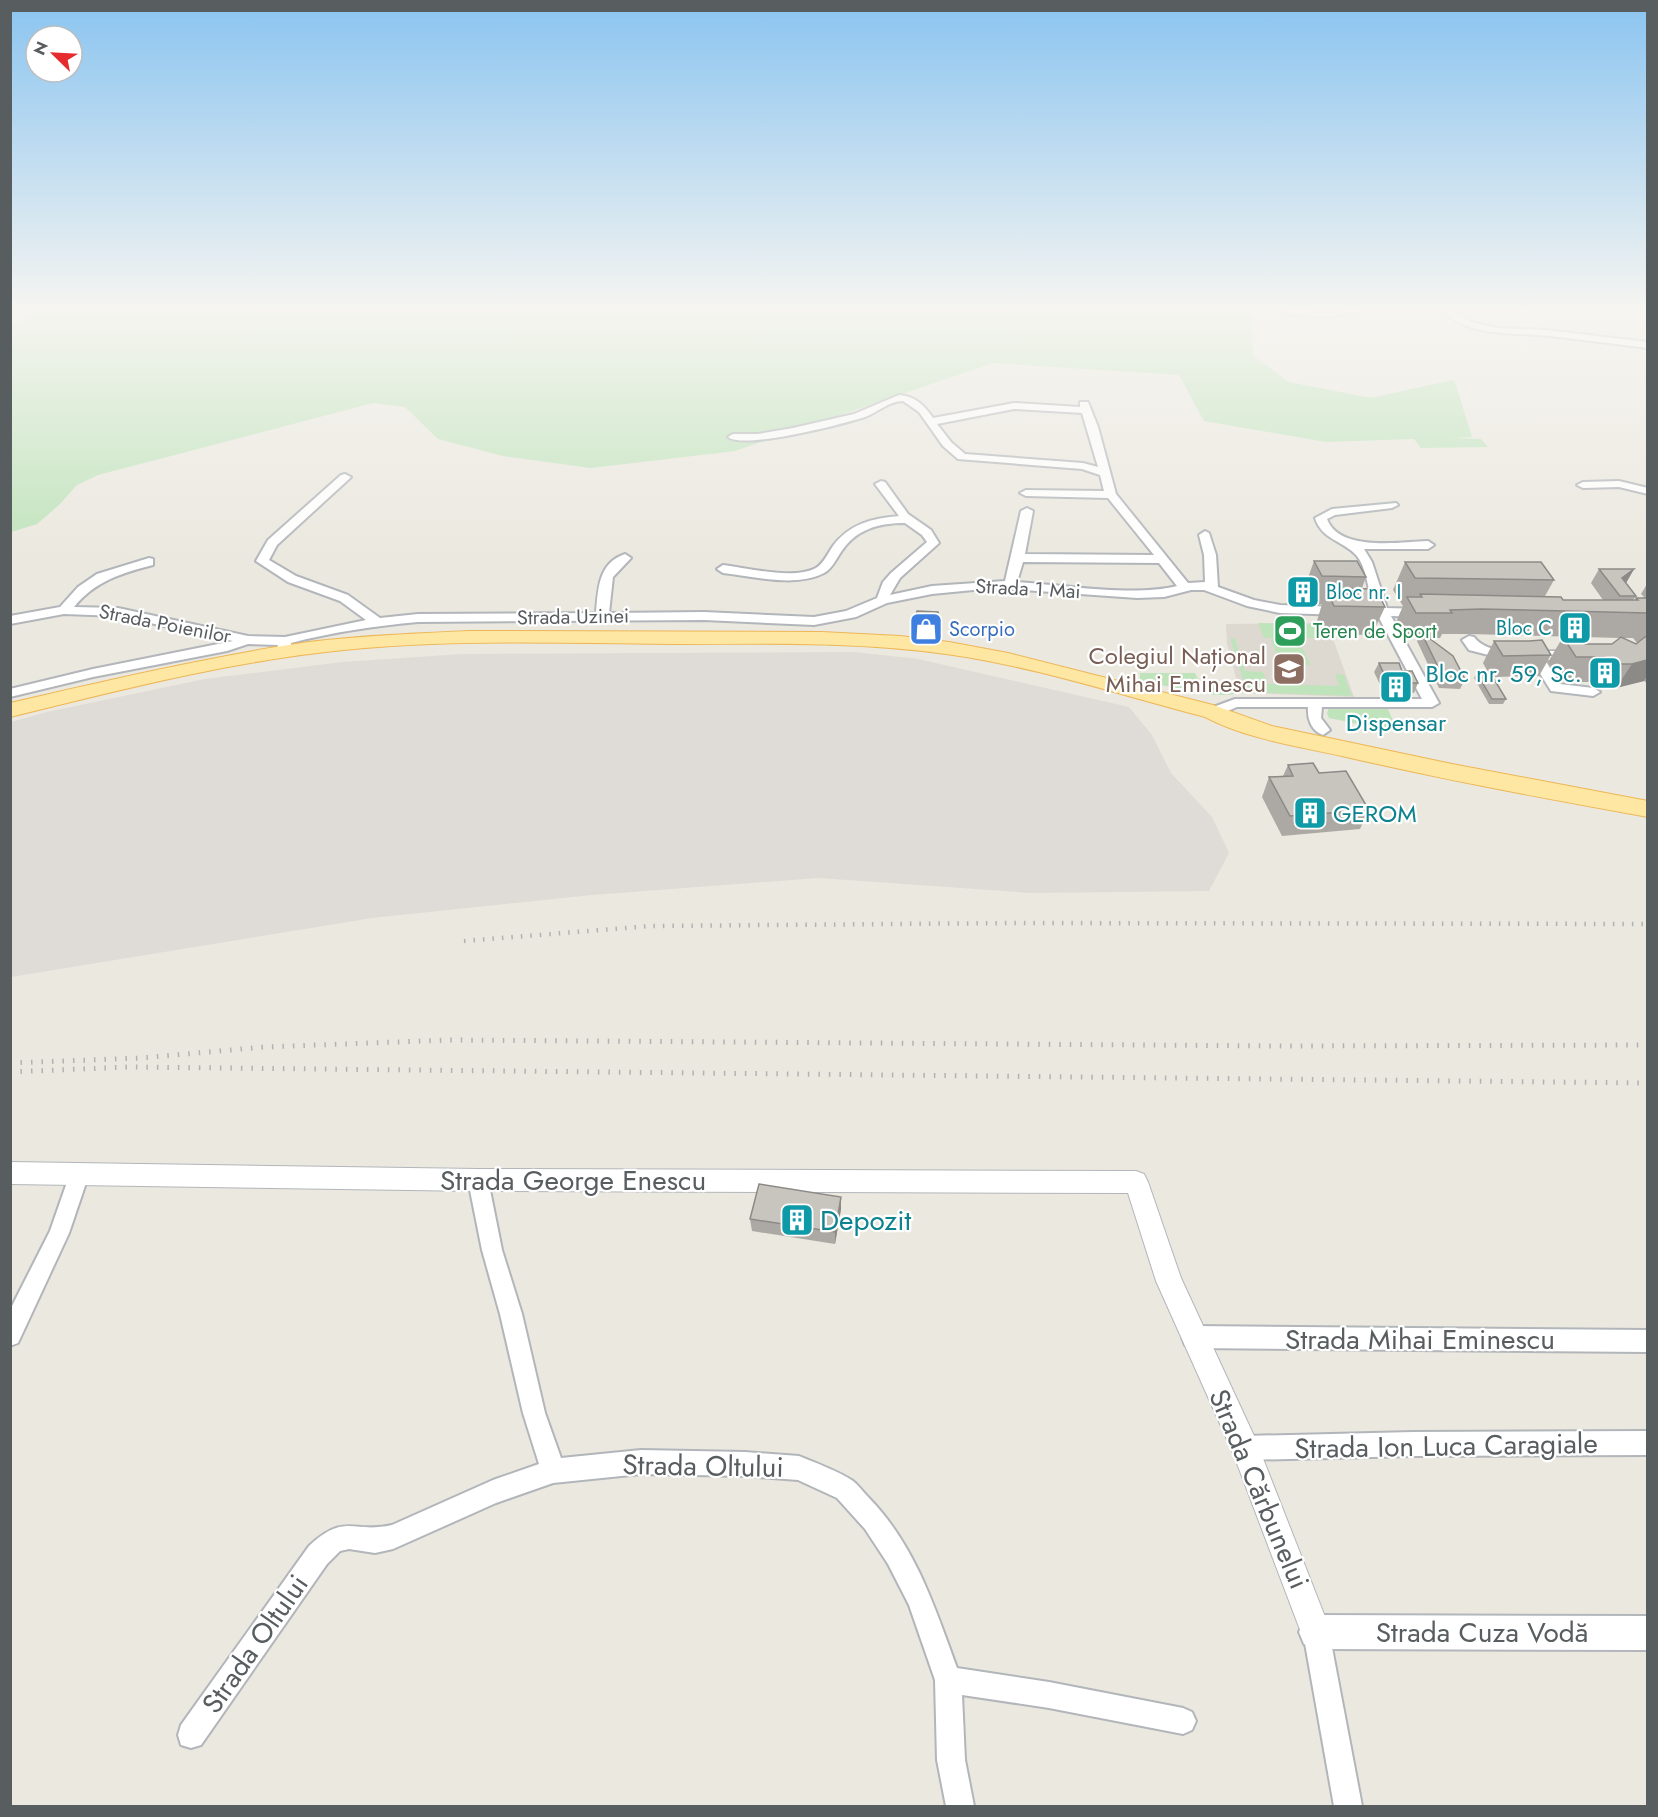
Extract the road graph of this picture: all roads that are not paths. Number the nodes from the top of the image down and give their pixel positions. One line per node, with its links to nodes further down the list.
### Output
1 (929, 422): 2 (street); 3 (street); 3 (street)
2 (733, 437)
3 (1104, 473): 9 (street)
4 (345, 477): 30 (street)
5 (881, 484): 12 (street)
6 (1583, 485): 7 (street)
7 (1647, 490)
8 (1026, 493): 9 (street)
9 (1112, 495): 18 (street)
10 (1392, 505): 15 (street)
11 (1027, 511): 17 (street)
12 (908, 520): 20 (street); 24 (street)
13 (1205, 535): 23 (street)
14 (1428, 545): 15 (street)
15 (1352, 546): 26 (street)
16 (625, 558): 28 (street)
17 (1018, 558): 18 (street); 21 (street)
18 (1162, 559): 22 (street)
19 (149, 562): 25 (street)
20 (723, 569)
21 (1011, 585): 22 (street, Strada 1 Mai); 24 (street, Strada 1 Mai)
22 (1185, 588): 23 (street, Strada 1 Mai)
23 (1212, 588): 26 (street)
24 (877, 602): 28 (street, Strada Uzinei)
25 (64, 610): 29 (street, Strada Poienilor); 31 (street, Strada Poienilor)
26 (1383, 613): 27 (street); 38 (street)
27 (1440, 614)
28 (602, 616): 30 (street, Strada Uzinei)
29 (10, 620)
30 (377, 622): 33 (street, Strada Uzinei)
31 (248, 640): 33 (street, Strada Poienilor); 37 (street)
32 (1469, 640): 34 (street)
33 (284, 646): 39 (main road); 40 (main road)
34 (1535, 655): 35 (street); 36 (street)
35 (1592, 656)
36 (1593, 692)
37 (10, 693)
38 (1315, 703): 40 (street); 41 (street)
39 (10, 710)
40 (1213, 712): 41 (main road); 43 (main road)
41 (1323, 730): 42 (main road)
42 (1647, 795)
43 (1647, 809)
44 (10, 1173): 45 (street, Strada George Enescu)
45 (79, 1174): 46 (street, Strada George Enescu); 48 (street)
46 (478, 1180): 47 (street, Strada George Enescu); 53 (street)
47 (1136, 1182): 49 (street, Strada Cărbunelui)
48 (10, 1335)
49 (1193, 1337): 50 (street, Strada Mihai Eminescu); 52 (street, Strada Cărbunelui)
50 (1647, 1341)
51 (1647, 1443): 52 (street, Strada Ion Luca Caragiale)
52 (1245, 1448): 54 (street, Strada Cărbunelui)
53 (553, 1471): 56 (street, Strada Oltului); 58 (street, Strada Oltului)
54 (1316, 1632): 55 (main road, Strada Cuza Vodă); 60 (street, Strada Cărbunelui)
55 (1647, 1633)
56 (948, 1680): 57 (street); 59 (street, Strada Oltului)
57 (1183, 1721)
58 (191, 1735)
59 (960, 1806)
60 (1348, 1806)

